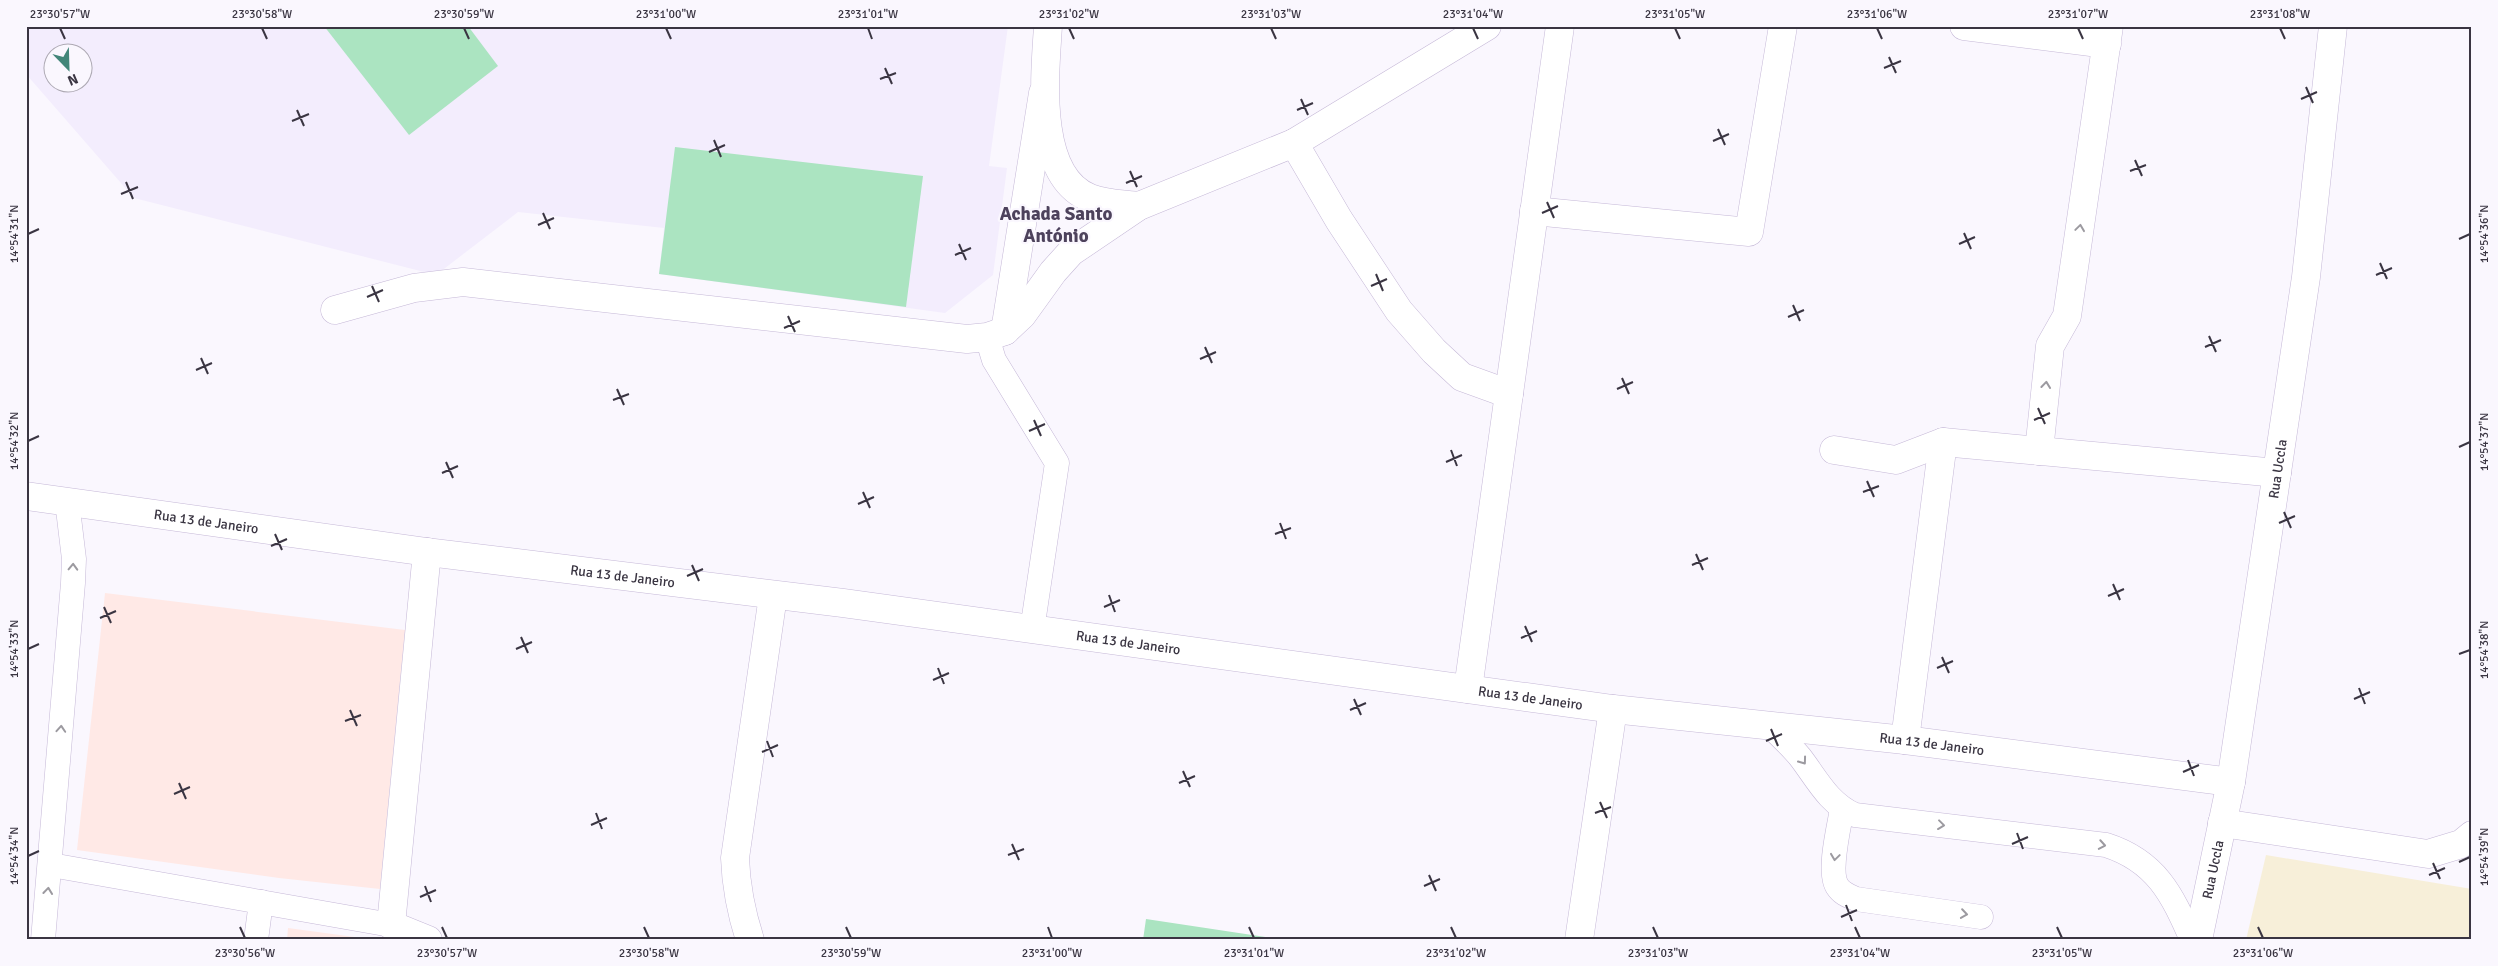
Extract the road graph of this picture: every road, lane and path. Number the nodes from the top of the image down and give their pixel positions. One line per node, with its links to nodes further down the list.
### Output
1 (1048, 26): 8 (street)
2 (1487, 26): 9 (street)
3 (1560, 26): 11 (street)
4 (1783, 26): 11 (street)
5 (1964, 26): 7 (street)
6 (2333, 26): 18 (street, Rua Uccla)
7 (2108, 35): 17 (street, one-way to 7)
8 (1043, 93): 10 (street); 13 (street)
9 (1294, 143): 10 (street); 14 (street)
10 (1139, 206): 13 (street)
11 (1534, 210): 14 (street)
12 (335, 310): 13 (street)
13 (996, 334): 23 (lane)
14 (1509, 394): 24 (street)
15 (1943, 442): 16 (street); 17 (street); 27 (street)
16 (1834, 450)
17 (2040, 451): 18 (street)
18 (2277, 473): 28 (street, Rua Uccla)
19 (26, 496): 20 (street, Rua 13 de Janeiro)
20 (67, 502): 21 (street, Rua 13 de Janeiro); 32 (lane, one-way to 20)
21 (427, 552): 22 (street, Rua 13 de Janeiro); 35 (street)
22 (773, 596): 23 (street, Rua 13 de Janeiro); 39 (street)
23 (1032, 630): 24 (street, Rua 13 de Janeiro)
24 (1468, 689): 25 (street, Rua 13 de Janeiro)
25 (1613, 709): 26 (street, Rua 13 de Janeiro); 40 (street)
26 (1770, 726): 27 (street, Rua 13 de Janeiro); 29 (lane, one-way to 29)
27 (1906, 740): 28 (street, Rua 13 de Janeiro)
28 (2231, 782): 30 (street, Rua Uccla)
29 (1842, 809): 34 (lane, one-way to 34); 41 (lane, one-way to 41)
30 (2222, 823): 31 (street); 42 (street, Rua Uccla)
31 (2472, 835)
32 (51, 866): 33 (lane); 36 (lane, one-way to 32)
33 (260, 902): 35 (lane); 37 (lane)
34 (1981, 917)
35 (391, 924): 38 (street)
36 (43, 940)
37 (256, 940)
38 (428, 940)
39 (750, 940)
40 (1579, 940)
41 (2192, 940)
42 (2198, 940)

